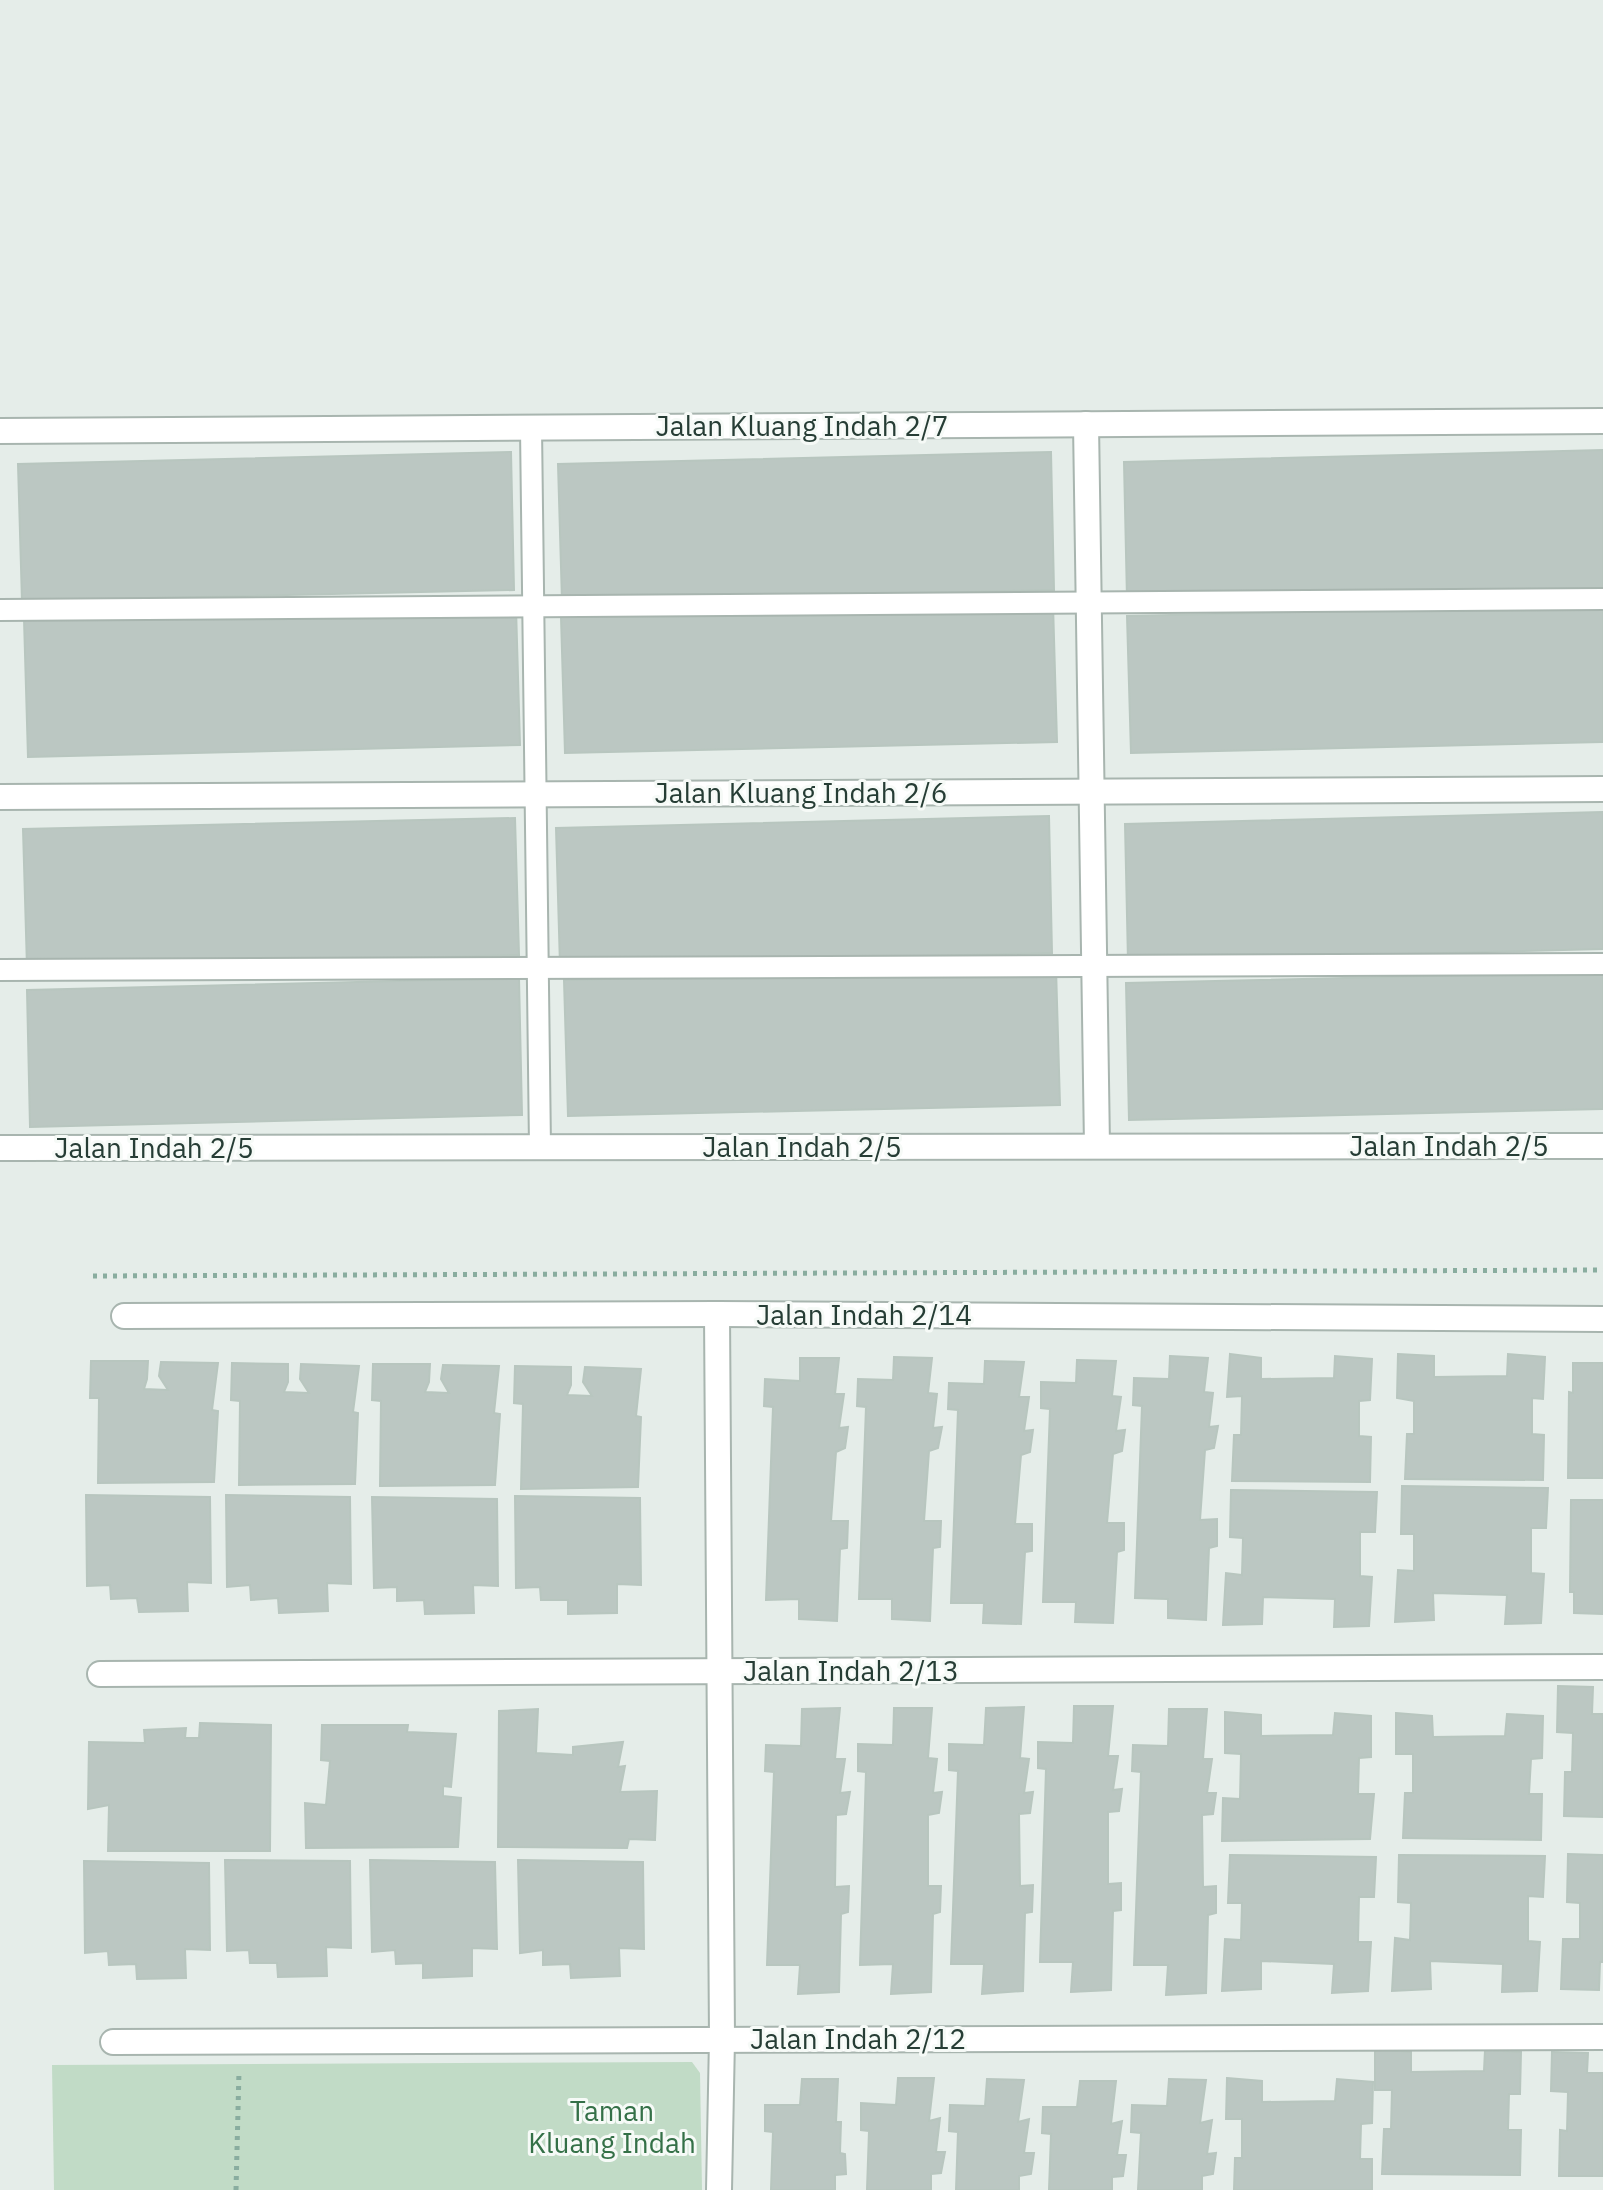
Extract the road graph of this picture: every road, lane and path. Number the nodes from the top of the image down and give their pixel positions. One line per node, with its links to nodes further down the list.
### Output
1 (1603, 421): 2 (street, Jalan Kluang Indah 2/7)
2 (1086, 424): 3 (street, Jalan Kluang Indah 2/7); 6 (street)
3 (531, 428): 4 (street, Jalan Kluang Indah 2/7); 7 (lane)
4 (0, 431)
5 (1603, 599): 6 (lane)
6 (1089, 603): 7 (lane); 10 (street)
7 (533, 606): 8 (lane); 11 (lane)
8 (0, 610)
9 (1603, 789): 10 (street, Jalan Kluang Indah 2/6)
10 (1091, 791): 11 (street, Jalan Kluang Indah 2/6); 15 (street)
11 (536, 794): 12 (street, Jalan Kluang Indah 2/6); 14 (lane)
12 (0, 797)
13 (1603, 964): 15 (lane)
14 (538, 967): 15 (lane); 16 (lane); 19 (lane)
15 (1094, 967): 17 (street)
16 (0, 970)
17 (1097, 1146): 18 (street, Jalan Indah 2/5); 19 (street, Jalan Indah 2/5)
18 (1603, 1146)
19 (540, 1147): 20 (street, Jalan Indah 2/5)
20 (0, 1148)
21 (1603, 1270): 22 (path)
22 (93, 1276)
23 (717, 1314): 24 (street, Jalan Indah 2/14); 25 (street, Jalan Indah 2/14); 27 (street)
24 (124, 1316)
25 (1603, 1319)
26 (1603, 1667): 27 (street, Jalan Indah 2/13)
27 (718, 1672): 28 (street, Jalan Indah 2/13); 30 (street)
28 (100, 1674)
29 (1603, 2037): 30 (street, Jalan Indah 2/12)
30 (722, 2039): 32 (street, Jalan Indah 2/12); 34 (street)
31 (113, 2042): 32 (street, Jalan Indah 2/12)
32 (239, 2042): 33 (path)
33 (236, 2190)
34 (719, 2190)

